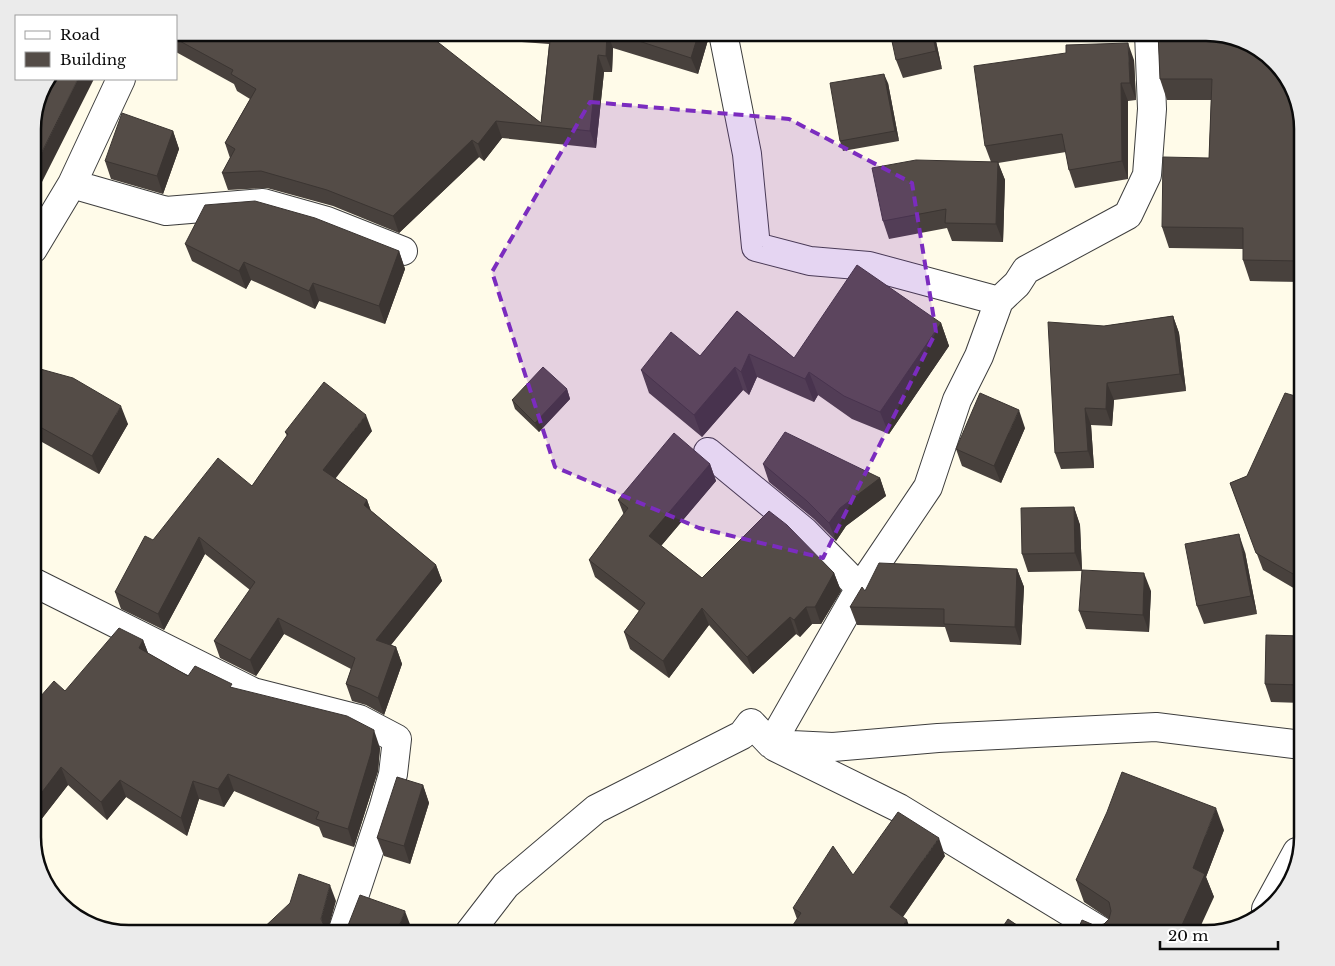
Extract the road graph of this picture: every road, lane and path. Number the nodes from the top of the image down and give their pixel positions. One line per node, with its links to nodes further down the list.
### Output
1 (725, 41): 7 (street)
2 (1149, 41): 7 (street)
3 (121, 80): 4 (street)
4 (72, 184): 5 (street); 6 (street)
5 (41, 236)
6 (402, 252)
7 (999, 301): 10 (street)
8 (708, 452): 10 (street)
9 (41, 586): 15 (street)
10 (860, 588): 11 (street)
11 (770, 744): 12 (street); 16 (street); 17 (street)
12 (1294, 744)
13 (1286, 872): 14 (street)
14 (1279, 884)
15 (345, 925)
16 (476, 925)
17 (1089, 925)

